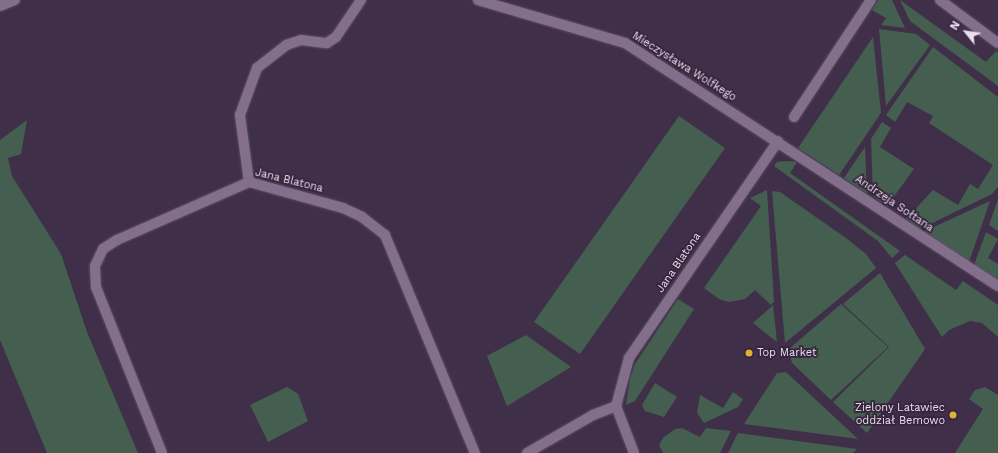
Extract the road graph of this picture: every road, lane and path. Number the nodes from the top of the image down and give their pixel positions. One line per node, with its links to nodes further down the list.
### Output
1 (16, 0): 6 (street)
2 (361, 0): 10 (street)
3 (478, 0): 9 (street, Mieczysława Wolfkego)
4 (871, 0): 8 (street)
5 (940, 0): 7 (street)
6 (0, 6)
7 (998, 43)
8 (794, 117)
9 (778, 141): 11 (street, Andrzeja Sołtana); 12 (street, Jana Blatona)
10 (249, 182): 13 (street, Jana Blatona); 14 (street, Jana Blatona)
11 (998, 286)
12 (616, 406): 15 (street); 16 (street)
13 (162, 453)
14 (475, 453)
15 (527, 453)
16 (634, 453)

